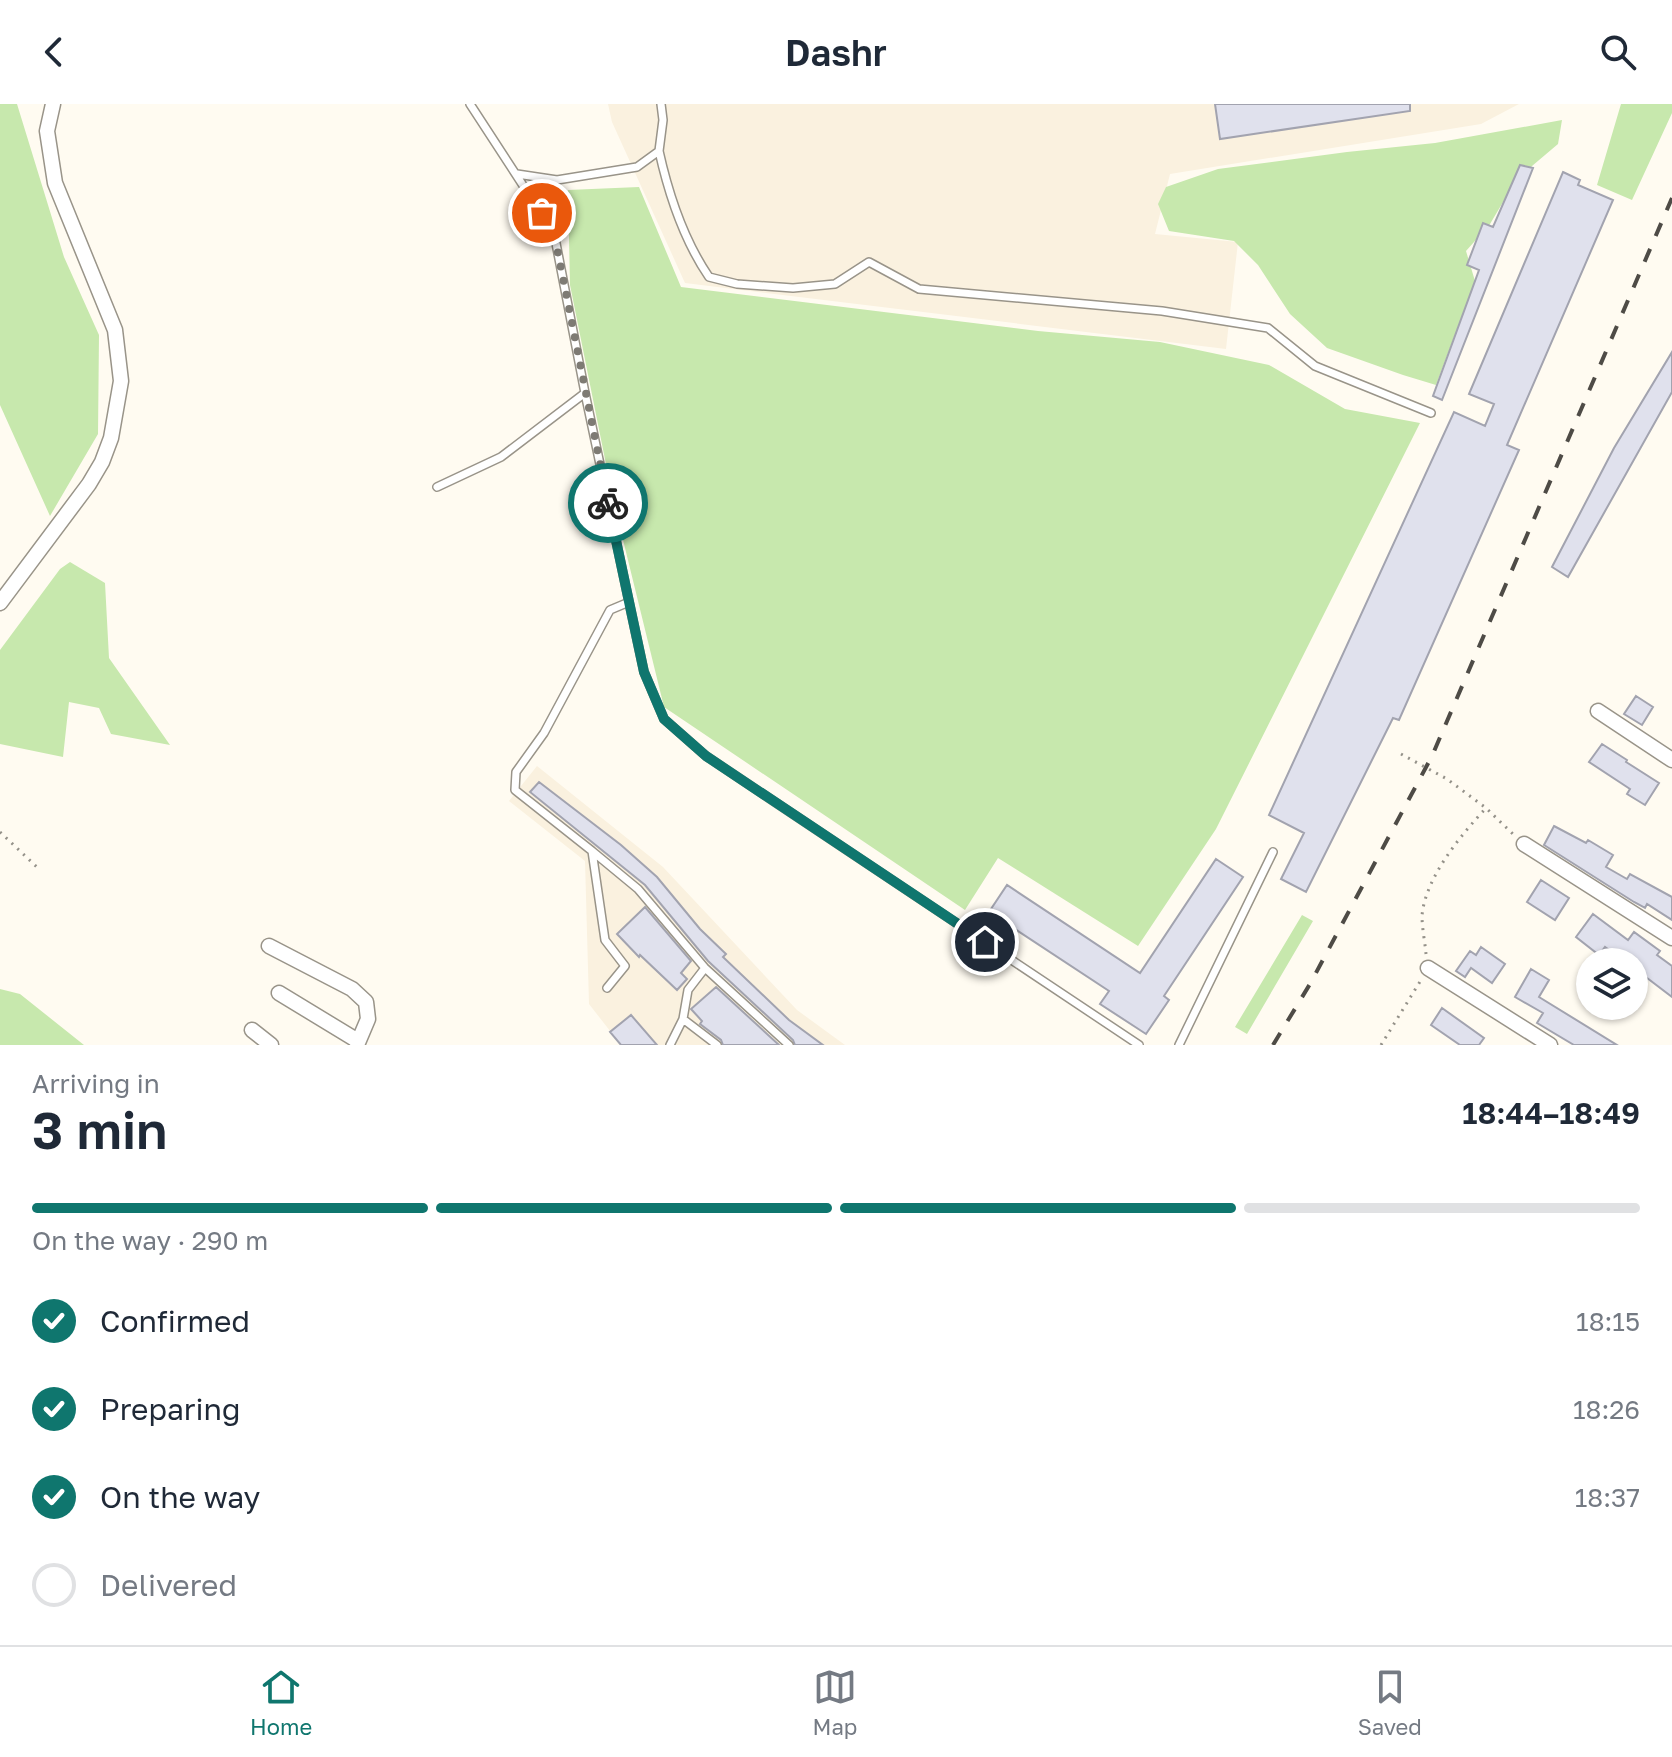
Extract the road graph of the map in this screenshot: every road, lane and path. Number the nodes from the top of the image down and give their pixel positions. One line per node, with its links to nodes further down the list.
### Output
1 (53, 104): 9 (street)
2 (470, 104): 5 (lane)
3 (661, 104): 4 (lane)
4 (659, 151): 5 (lane); 7 (lane)
5 (517, 174): 6 (lane)
6 (585, 393): 8 (lane); 10 (lane)
7 (1431, 413)
8 (437, 487)
9 (1, 600)
10 (629, 602): 17 (lane); 33 (lane)
11 (1598, 711): 13 (street)
12 (1401, 754): 14 (path)
13 (1672, 760)
14 (1486, 808): 16 (path); 23 (path)
15 (0, 832): 19 (path)
16 (1524, 844): 20 (street)
17 (592, 851): 22 (lane); 24 (lane)
18 (1273, 852): 34 (lane)
19 (40, 870)
20 (1672, 938)
21 (269, 946): 28 (street)
22 (705, 968): 26 (lane); 32 (lane)
23 (1428, 968): 35 (path); 36 (street)
24 (607, 988)
25 (279, 993): 28 (street)
26 (683, 1019): 30 (lane); 31 (lane)
27 (252, 1030): 29 (street)
28 (357, 1043)
29 (271, 1045)
30 (670, 1045)
31 (717, 1045)
32 (789, 1045)
33 (1139, 1045)
34 (1179, 1045)
35 (1381, 1045)
36 (1550, 1045)

